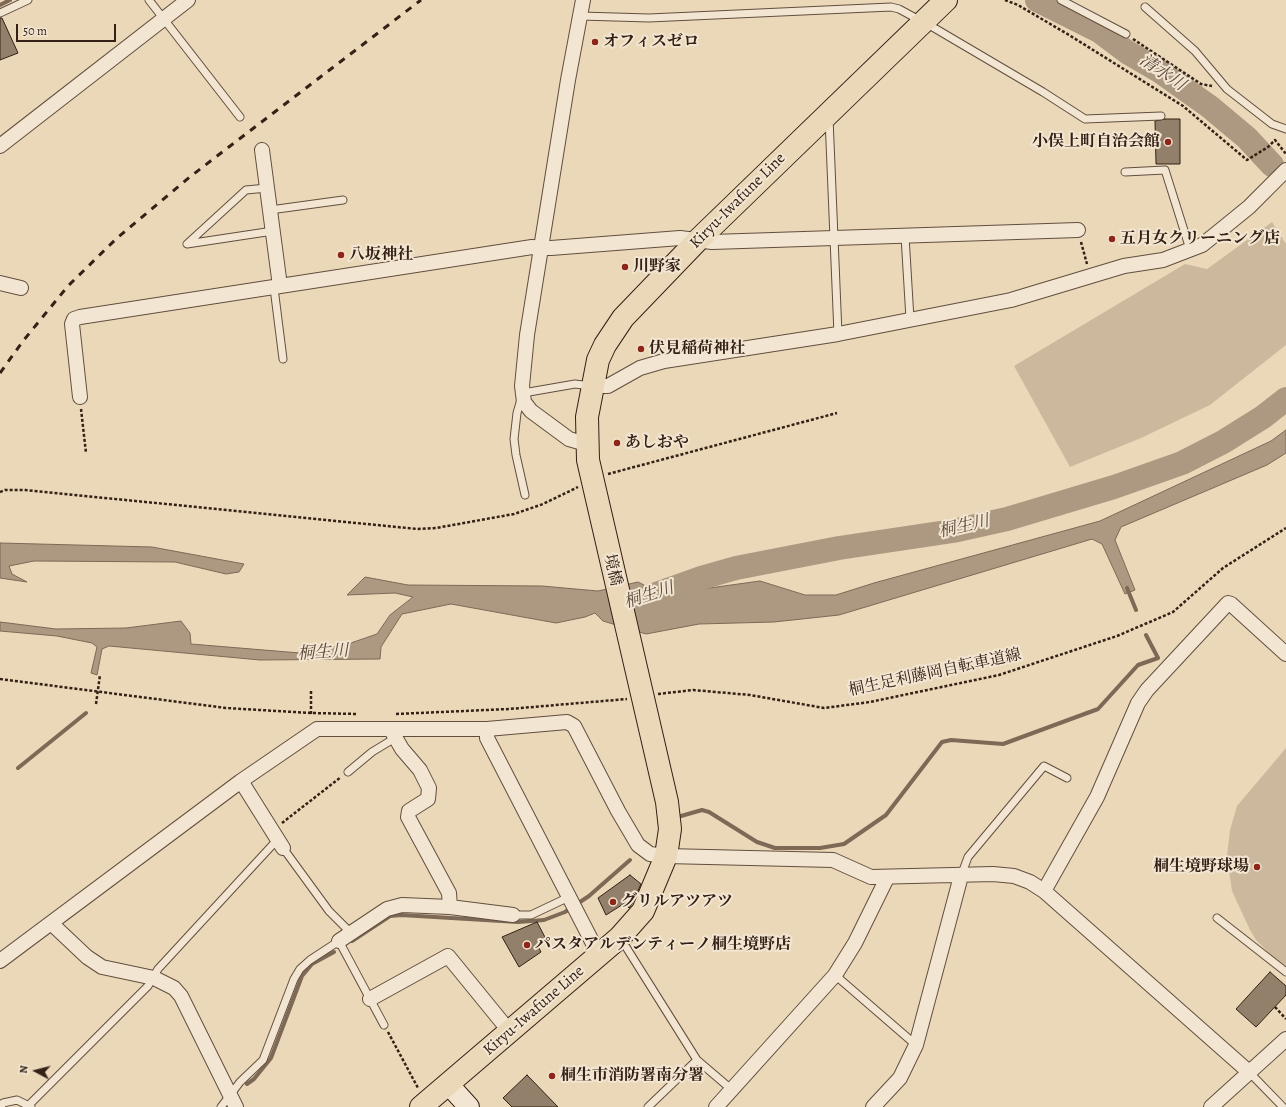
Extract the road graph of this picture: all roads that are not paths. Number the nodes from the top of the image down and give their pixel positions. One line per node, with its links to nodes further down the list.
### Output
1 (28, 0): 8 (lane)
2 (149, 0): 10 (lane)
3 (188, 0): 10 (street)
4 (583, 0): 9 (street)
5 (946, 0): 11 (main road, Kiryu-Iwafune Line)
6 (1061, 0): 12 (lane)
7 (1145, 7): 16 (lane)
8 (0, 13)
9 (580, 16): 11 (lane); 29 (street)
10 (164, 18): 15 (lane); 17 (street)
11 (923, 23): 13 (main road, Kiryu-Iwafune Line); 14 (lane)
12 (1126, 34)
13 (829, 112): 27 (lane); 28 (main road, Kiryu-Iwafune Line)
14 (1161, 116)
15 (240, 117)
16 (1286, 130)
17 (0, 146)
18 (262, 150): 21 (street)
19 (1286, 170): 30 (street)
20 (1125, 172): 30 (lane)
21 (267, 188): 23 (street); 25 (lane)
22 (343, 200): 23 (lane)
23 (270, 210): 25 (street)
24 (1078, 230): 26 (street)
25 (273, 231): 32 (street)
26 (905, 236): 27 (street); 34 (lane)
27 (834, 239): 28 (street); 35 (lane)
28 (698, 240): 29 (street); 37 (main road, Kiryu-Iwafune Line)
29 (542, 247): 32 (street); 38 (street)
30 (1192, 249): 34 (street)
31 (0, 282): 33 (street)
32 (277, 287): 36 (lane); 39 (street)
33 (21, 288)
34 (910, 319): 35 (street)
35 (838, 334): 37 (street)
36 (284, 359)
37 (593, 386): 38 (lane); 40 (main road, Kiryu-Iwafune Line)
38 (522, 396): 40 (street); 42 (lane)
39 (80, 397)
40 (586, 444): 41 (main road, Kiryu-Iwafune Line)
41 (593, 480): 44 (main road, 境橋)
42 (525, 495)
43 (1286, 654): 54 (street)
44 (634, 689): 51 (main road, Kiryu-Iwafune Line)
45 (487, 729): 46 (street); 51 (street); 55 (street)
46 (393, 734): 47 (lane); 49 (street); 56 (street)
47 (348, 772)
48 (1067, 778): 52 (lane)
49 (241, 781): 50 (street); 59 (street)
50 (277, 840): 60 (lane); 67 (lane)
51 (666, 856): 53 (street); 61 (main road, Kiryu-Iwafune Line)
52 (961, 876): 53 (street); 54 (street); 72 (street)
53 (887, 878): 66 (street)
54 (1044, 891): 74 (street)
55 (569, 897): 57 (lane); 63 (street)
56 (450, 908): 57 (street); 60 (street)
57 (513, 915)
58 (1217, 918): 65 (lane)
59 (52, 924): 64 (street); 67 (street)
60 (352, 934): 62 (street)
61 (620, 937): 63 (main road, Kiryu-Iwafune Line); 73 (lane)
62 (339, 941): 68 (lane); 77 (lane)
63 (599, 955): 70 (main road, Kiryu-Iwafune Line)
64 (0, 961)
65 (1286, 972)
66 (835, 974): 72 (lane); 76 (street)
67 (154, 978): 77 (street); 79 (lane)
68 (370, 999): 69 (lane); 70 (street)
69 (384, 1025)
70 (510, 1032): 75 (main road, Kiryu-Iwafune Line)
71 (1286, 1039): 74 (street)
72 (916, 1045): 86 (street)
73 (697, 1060): 76 (lane); 84 (lane)
74 (1249, 1072): 87 (street); 88 (lane)
75 (449, 1085): 78 (main road, Kiryu-Iwafune Line); 83 (main road)
76 (731, 1089): 85 (street)
77 (230, 1094): 81 (lane); 82 (street)
78 (420, 1099)
79 (29, 1106): 80 (lane)
80 (1, 1107)
81 (221, 1107)
82 (236, 1107)
83 (469, 1107)
84 (648, 1107)
85 (716, 1107)
86 (873, 1107)
87 (1211, 1107)
88 (1283, 1107)

